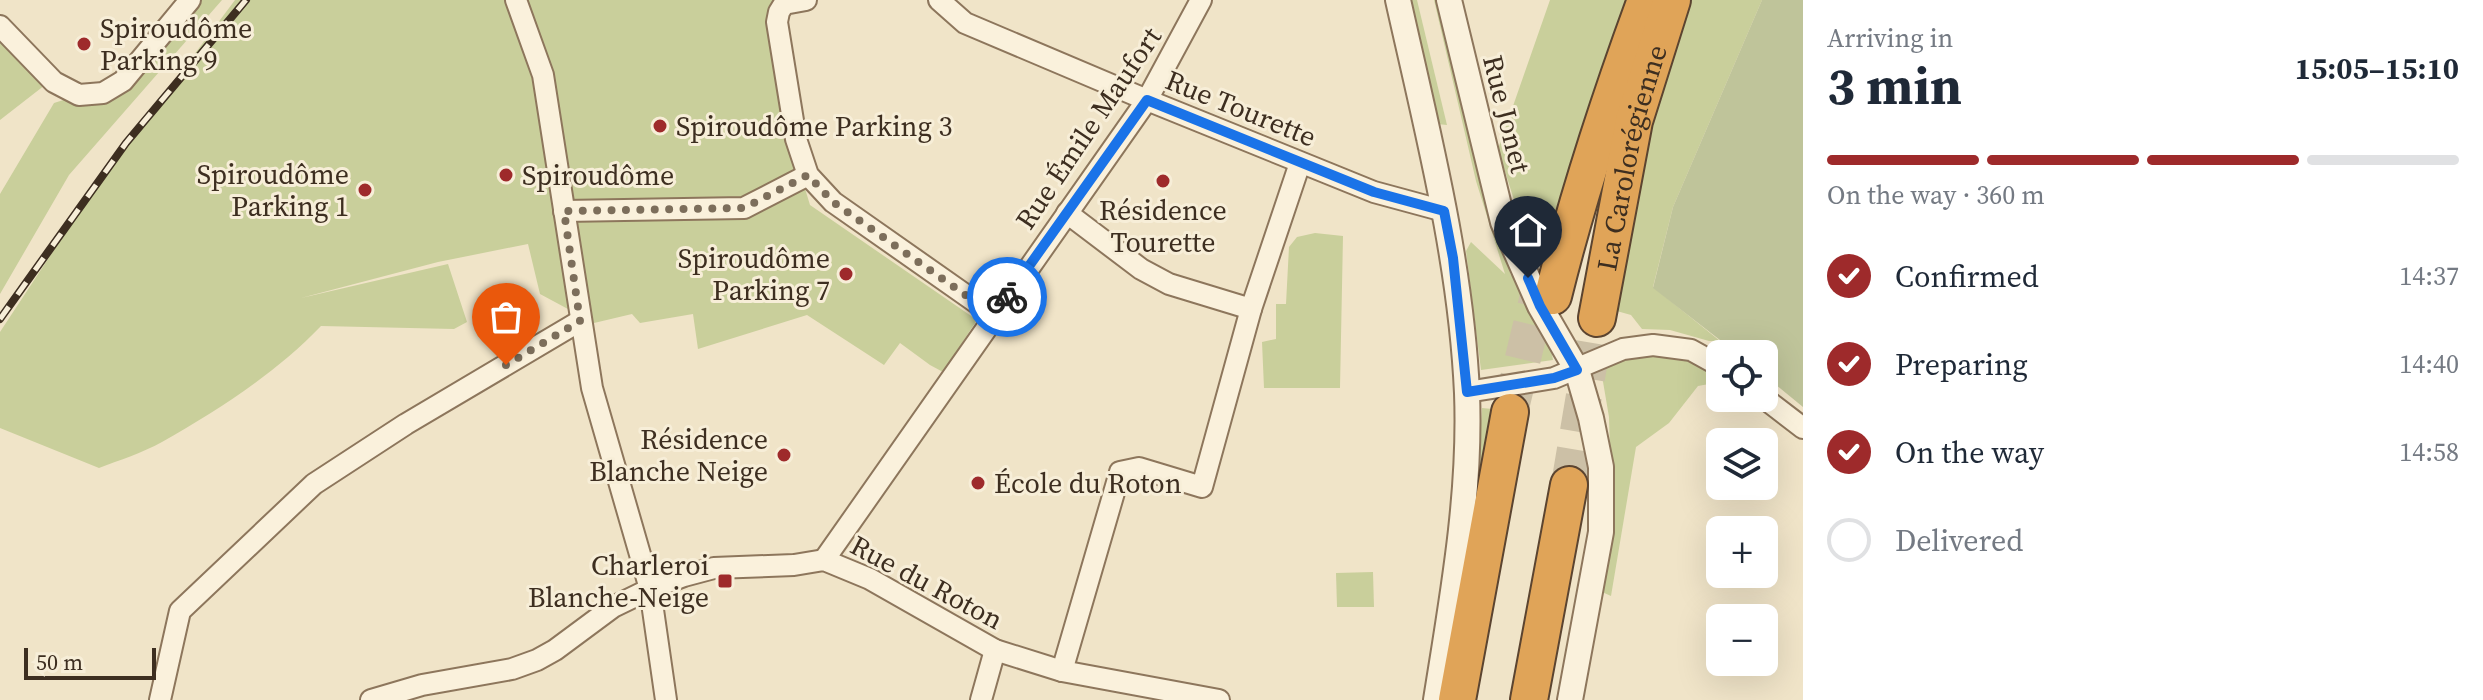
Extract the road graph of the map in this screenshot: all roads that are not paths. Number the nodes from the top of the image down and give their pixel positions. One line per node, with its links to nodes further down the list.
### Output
1 (190, 0): 10 (street)
2 (516, 0): 14 (street)
3 (806, 0): 13 (street)
4 (939, 0): 11 (street, Rue Tourette)
5 (1201, 0): 11 (street, Rue Émile Maufort)
6 (1398, 0): 15 (street)
7 (1449, 0): 23 (street, Rue Jonet)
8 (1646, 0): 17 (highway, La Carolorégienne)
9 (1672, 0): 20 (highway, La Carolorégienne)
10 (0, 26)
11 (1147, 100): 12 (street, Rue Tourette); 16 (street, Rue Émile Maufort)
12 (1300, 163): 15 (street, Rue Tourette); 18 (street)
13 (808, 175): 14 (street); 19 (street)
14 (564, 211): 21 (street)
15 (1444, 211): 24 (street)
16 (1067, 213): 18 (street); 19 (street, Rue Émile Maufort)
17 (1548, 286)
18 (1251, 309): 32 (street)
19 (994, 315): 28 (street, Rue Émile Maufort)
20 (1597, 318)
21 (580, 321): 29 (street); 34 (street)
22 (1706, 358): 23 (street)
23 (1577, 370): 24 (street); 44 (street, Rue Jonet)
24 (1467, 392): 39 (street)
25 (1778, 409): 26 (street)
26 (1803, 428)
27 (1569, 485): 30 (highway)
28 (824, 560): 29 (street, Rue du Roton); 31 (street, Rue du Roton)
29 (650, 589): 33 (street, Rue du Roton); 36 (street)
30 (1541, 640): 42 (highway); 43 (highway)
31 (995, 650): 32 (street, Rue du Roton); 37 (street)
32 (1062, 671): 38 (street, Rue du Roton)
33 (440, 690): 35 (street, Rue du Roton)
34 (160, 700)
35 (371, 700)
36 (666, 700)
37 (981, 700)
38 (1219, 700)
39 (1436, 700)
40 (1457, 700): 41 (highway)
41 (1481, 700)
42 (1529, 700)
43 (1547, 700)
44 (1570, 700)

